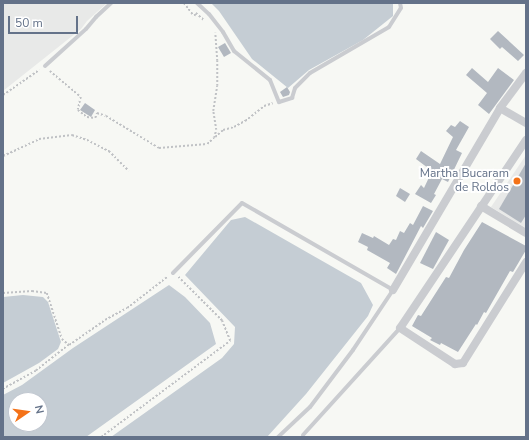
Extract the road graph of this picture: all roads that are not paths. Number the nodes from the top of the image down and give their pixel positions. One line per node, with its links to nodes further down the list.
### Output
1 (111, 3): 4 (lane)
2 (198, 3): 3 (lane)
3 (400, 3)
4 (45, 66)
5 (526, 73): 6 (street)
6 (500, 108): 7 (street); 13 (street)
7 (526, 123)
8 (526, 140): 9 (street)
9 (480, 206): 10 (street); 14 (street)
10 (526, 233)
11 (526, 262): 14 (street)
12 (174, 273): 13 (lane)
13 (393, 290): 16 (lane)
14 (400, 328): 15 (lane)
15 (303, 435)
16 (278, 437)

